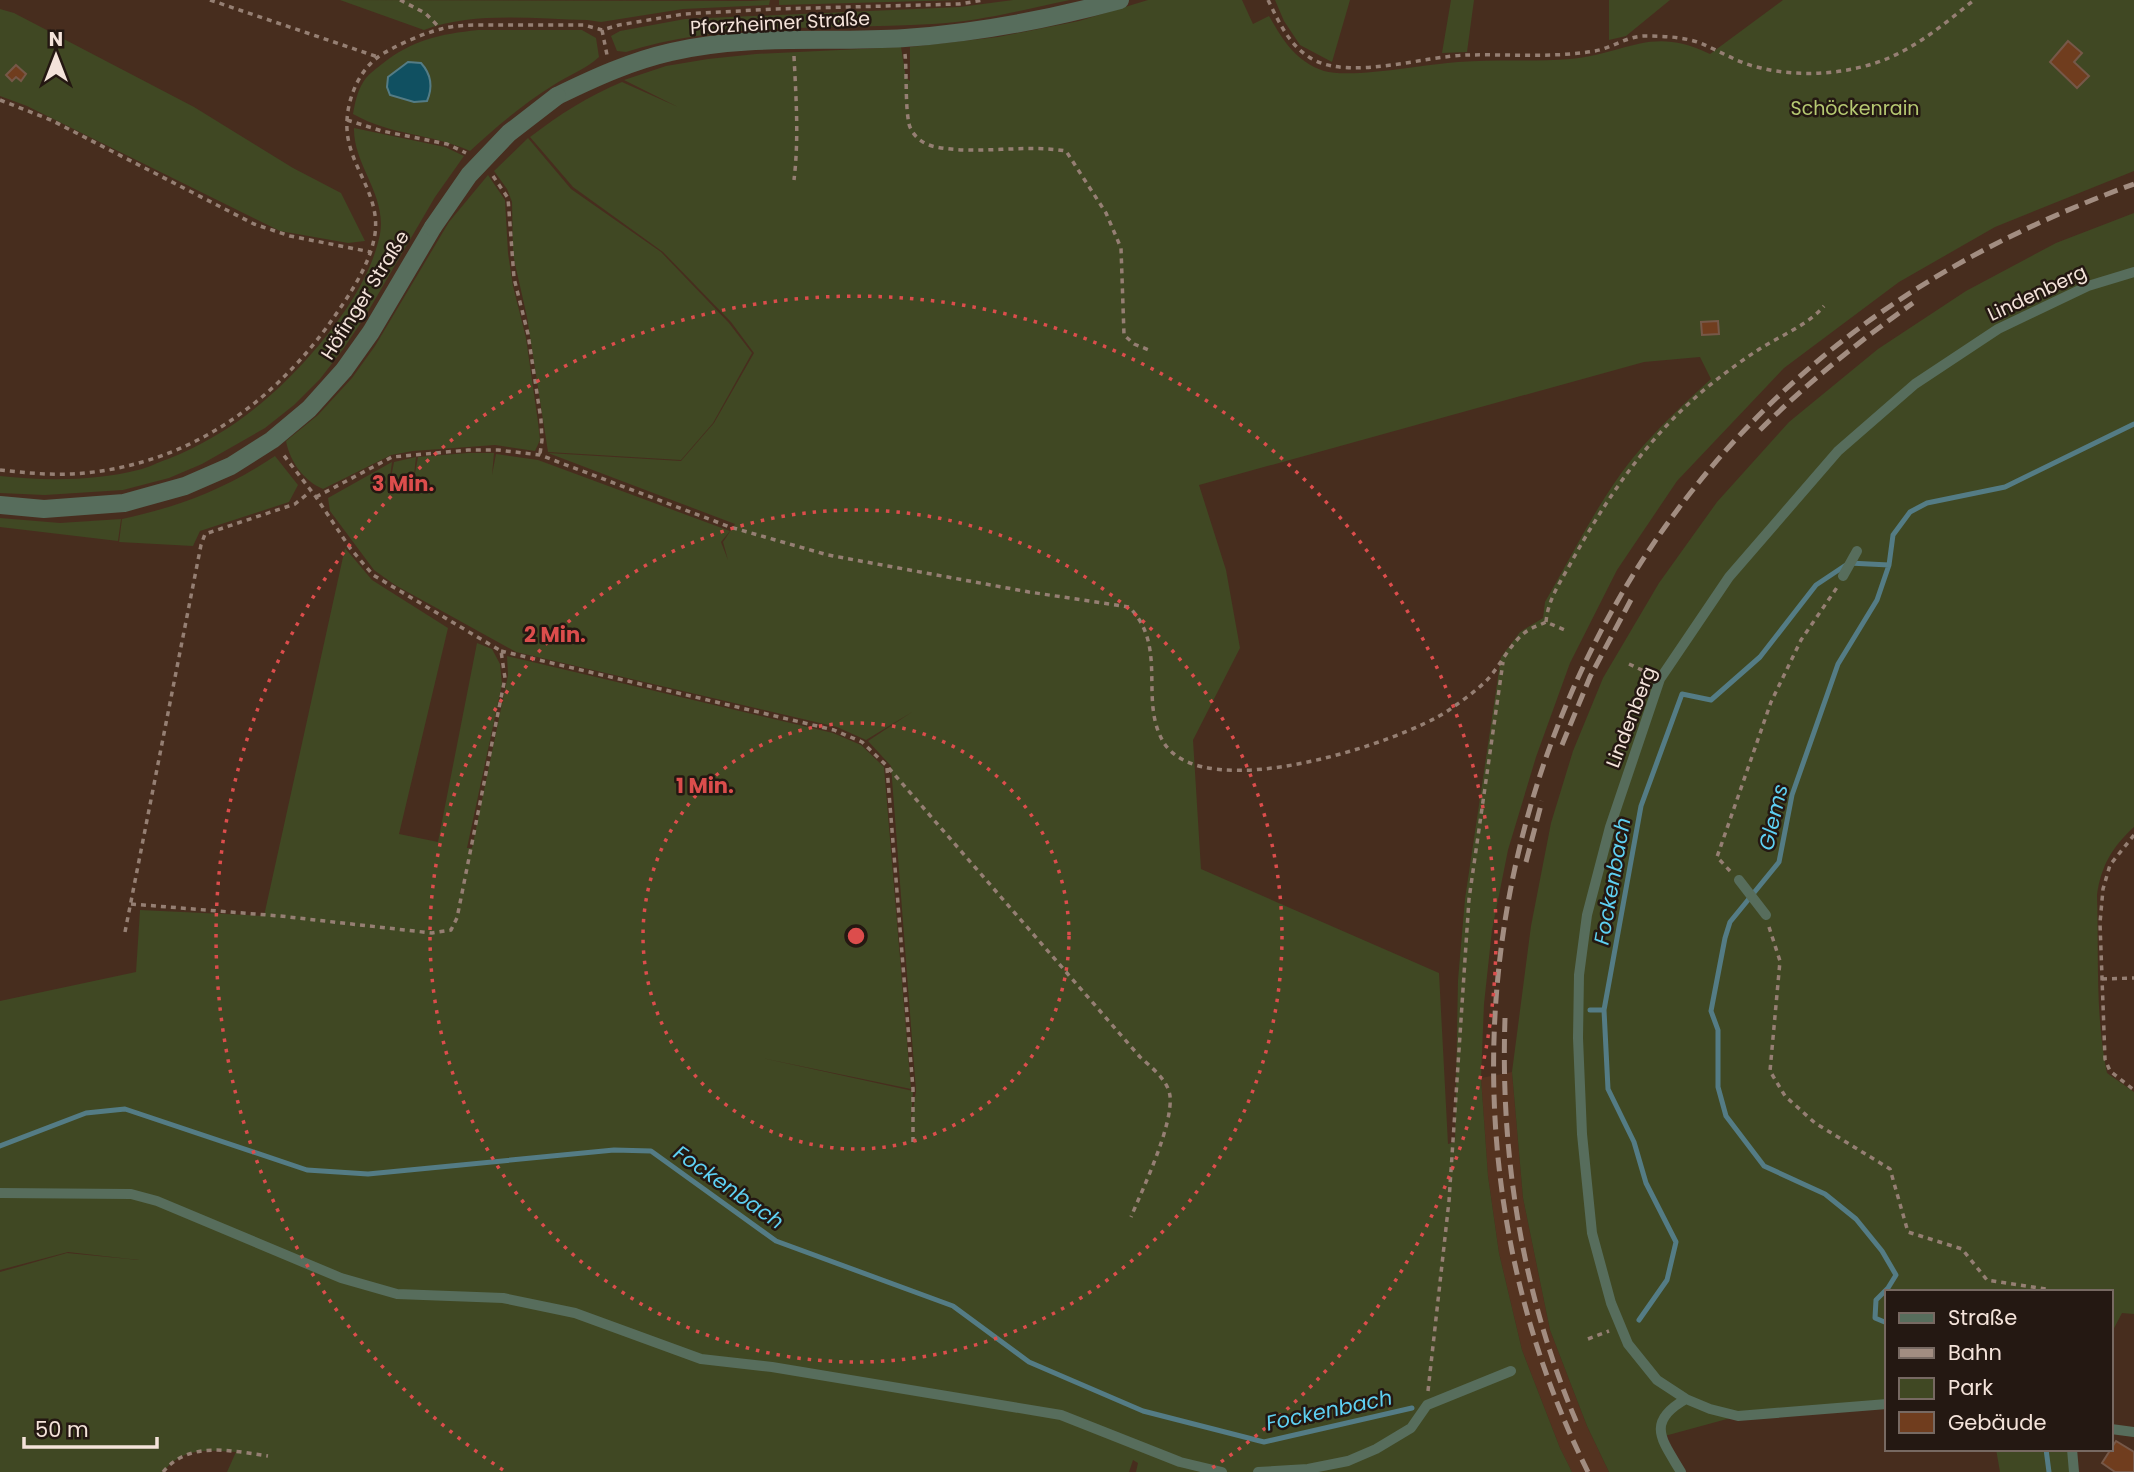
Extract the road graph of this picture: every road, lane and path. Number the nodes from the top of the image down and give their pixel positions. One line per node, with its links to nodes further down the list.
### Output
1 (211, 0): 13 (path)
2 (400, 0): 9 (path)
3 (776, 0): 8 (path)
4 (984, 0): 8 (path)
5 (1120, 0): 11 (street, Pforzheimer Straße)
6 (1268, 0): 7 (path)
7 (1974, 0)
8 (775, 9): 10 (path)
9 (441, 29): 10 (path); 13 (path)
10 (602, 30): 14 (path)
11 (904, 38): 12 (street, Pforzheimer Straße); 23 (path)
12 (793, 41): 14 (street, Pforzheimer Straße); 19 (path)
13 (378, 57): 16 (path)
14 (610, 70): 24 (street, Höfinger Straße, bridge)
15 (0, 100): 20 (path)
16 (347, 120): 17 (path); 20 (path)
17 (474, 160)
18 (491, 175): 25 (path)
19 (794, 180)
20 (371, 252): 26 (path)
21 (2134, 272): 37 (lane, Lindenberg)
22 (1824, 306): 32 (path)
23 (1149, 350)
24 (272, 440): 27 (path); 29 (street, Höfinger Straße)
25 (540, 455): 28 (path); 35 (path)
26 (0, 471)
27 (310, 492): 28 (path); 41 (path)
28 (316, 497): 34 (path)
29 (0, 505)
30 (1857, 551): 31 (lane)
31 (1843, 576): 40 (path)
32 (1546, 621): 33 (path); 35 (path)
33 (1567, 631)
34 (501, 652): 38 (path); 41 (path)
35 (1503, 659): 56 (path)
36 (1629, 664): 37 (path)
37 (1660, 679): 51 (lane, Lindenberg)
38 (887, 765): 47 (path); 49 (path)
39 (2134, 835): 45 (path)
40 (1739, 880): 42 (lane)
41 (131, 904): 43 (path)
42 (1766, 915): 50 (path)
43 (125, 932)
44 (2134, 978): 45 (path)
45 (2102, 979): 46 (path)
46 (2134, 1090)
47 (913, 1143)
48 (0, 1194): 62 (lane)
49 (1130, 1217)
50 (2047, 1290)
51 (1619, 1328): 52 (path); 54 (lane, Lindenberg)
52 (1588, 1339)
53 (1511, 1371): 56 (lane)
54 (1686, 1399): 55 (lane, Lindenberg); 64 (lane)
55 (1885, 1404)
56 (1427, 1405): 63 (lane)
57 (2113, 1429): 58 (lane)
58 (2134, 1432)
59 (2072, 1451): 65 (lane)
60 (268, 1456): 61 (path)
61 (163, 1472)
62 (1222, 1472)
63 (1258, 1472)
64 (1681, 1472)
65 (2074, 1472)

